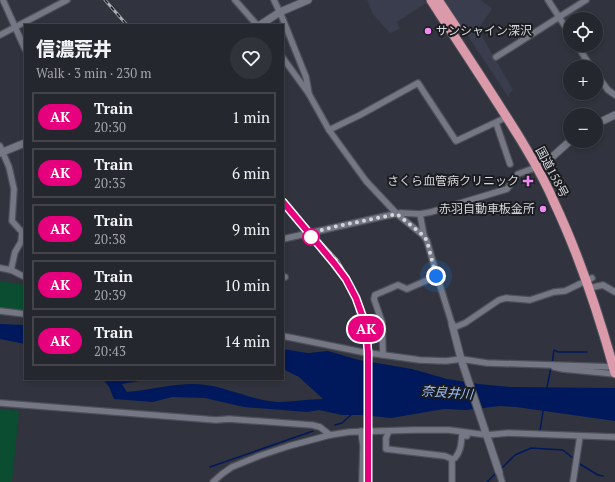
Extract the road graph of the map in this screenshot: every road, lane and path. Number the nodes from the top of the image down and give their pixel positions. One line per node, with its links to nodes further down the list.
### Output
1 (3, 0): 15 (street)
2 (67, 0): 15 (street)
3 (235, 0): 13 (street)
4 (274, 0): 10 (street)
5 (308, 0): 10 (street)
6 (431, 0): 24 (highway, 国道158号)
7 (438, 0): 32 (highway, 国道158号)
8 (548, 0): 11 (street)
9 (586, 0): 11 (street)
10 (280, 12): 14 (street); 21 (street)
11 (559, 17): 12 (street); 18 (street)
12 (563, 23)
13 (256, 24)
14 (262, 24)
15 (15, 27): 16 (street); 17 (street)
16 (0, 35)
17 (24, 47)
18 (496, 57)
19 (284, 59): 21 (street)
20 (603, 83): 22 (street)
21 (309, 94): 27 (street)
22 (615, 95)
23 (615, 115): 25 (street)
24 (507, 118): 26 (street); 32 (highway, 国道158号)
25 (603, 121)
26 (496, 123): 27 (street); 31 (street)
27 (329, 130): 33 (street)
28 (24, 143): 30 (street)
29 (563, 147): 32 (street)
30 (1, 150): 38 (street)
31 (510, 164)
32 (540, 167): 34 (street); 41 (highway, 国道158号)
33 (397, 214): 34 (street); 35 (street); 36 (street)
34 (420, 214): 35 (street)
35 (424, 236): 40 (street)
36 (284, 239)
37 (0, 268): 38 (street)
38 (11, 270): 39 (street)
39 (24, 276)
40 (436, 276): 45 (street); 48 (street)
41 (590, 283): 42 (street); 45 (street); 47 (highway, 国道158号); 50 (highway, 国道158号)
42 (615, 292)
43 (0, 311): 44 (street)
44 (24, 314)
45 (453, 326): 49 (street)
46 (284, 336): 48 (street)
47 (615, 352)
48 (383, 355): 49 (street)
49 (462, 362): 50 (street); 54 (street)
50 (614, 370)
51 (0, 403): 55 (street)
52 (361, 431): 53 (street); 55 (street); 62 (street)
53 (389, 431): 54 (street); 59 (street)
54 (486, 433): 56 (street); 60 (street)
55 (330, 435): 61 (street)
56 (580, 436): 58 (street); 65 (street)
57 (471, 437): 59 (street)
58 (615, 437)
59 (452, 459): 63 (street)
60 (499, 472): 64 (street)
61 (217, 481)
62 (362, 482)
63 (452, 482)
64 (502, 482)
65 (573, 482)

